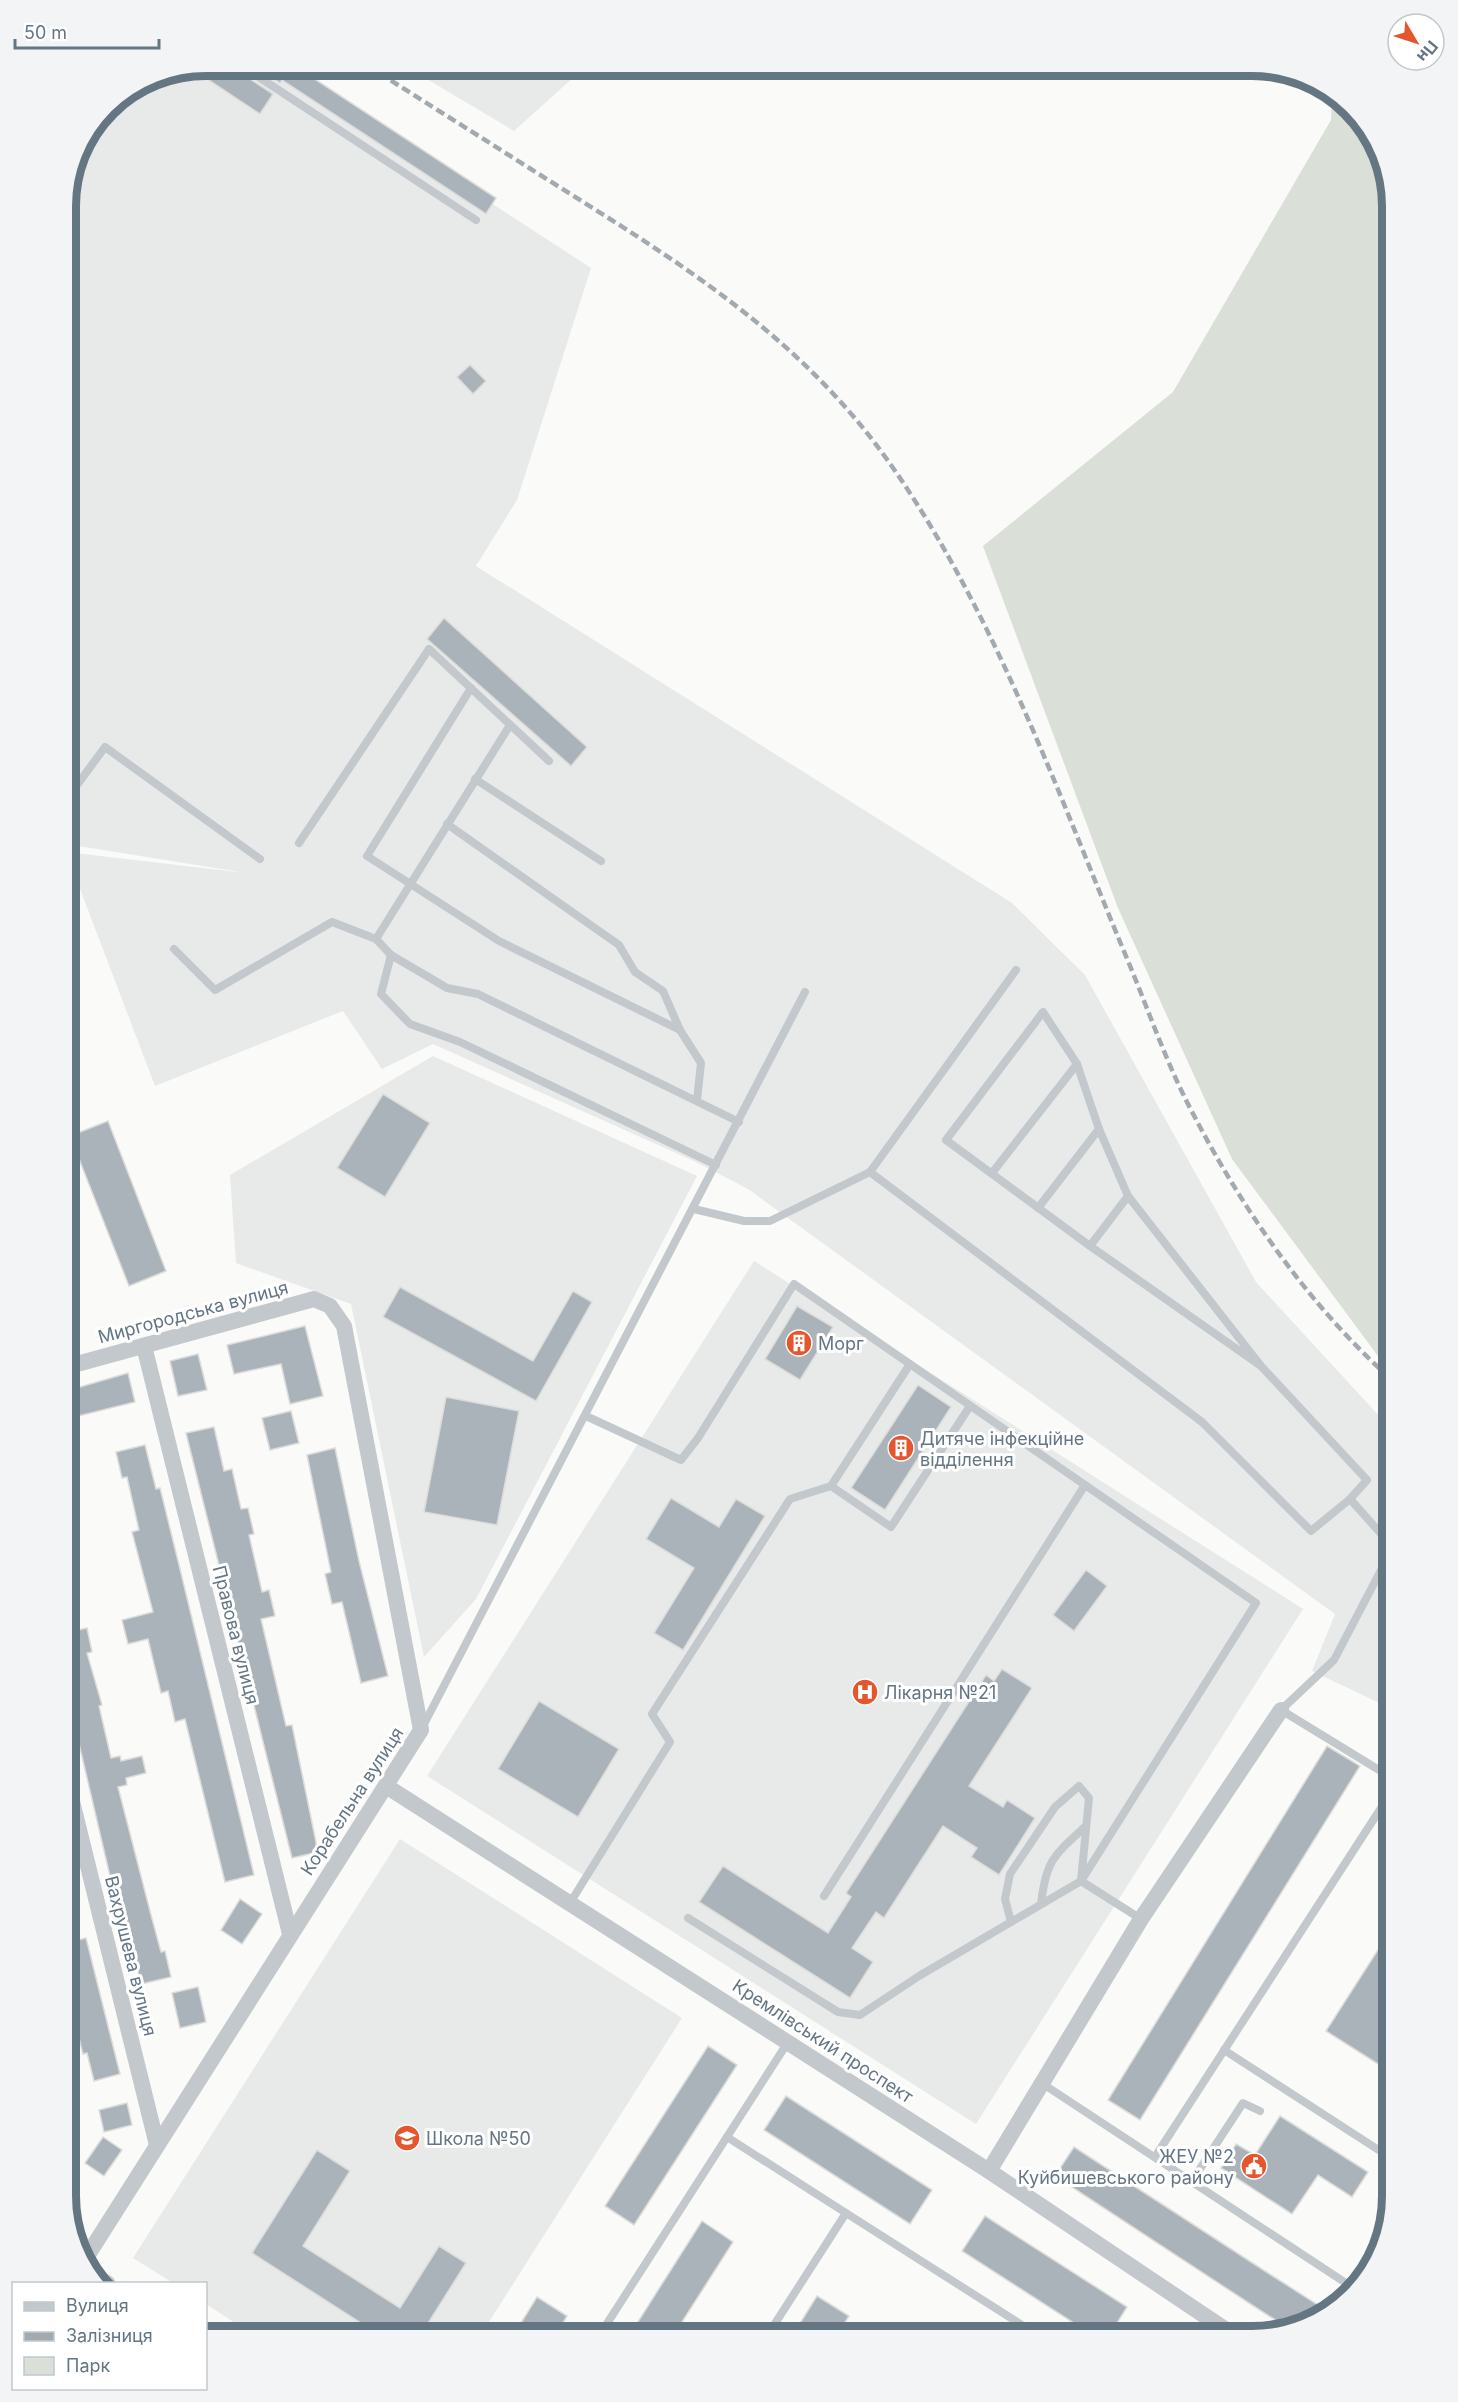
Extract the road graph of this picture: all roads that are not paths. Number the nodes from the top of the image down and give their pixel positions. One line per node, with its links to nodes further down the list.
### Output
1 (259, 77): 2 (lane)
2 (477, 220)
3 (471, 688): 4 (lane); 9 (lane); 12 (lane)
4 (510, 725): 5 (lane); 6 (lane)
5 (549, 761)
6 (475, 779): 8 (lane); 11 (lane)
7 (77, 785): 10 (lane)
8 (447, 824): 12 (lane); 18 (lane)
9 (299, 843)
10 (260, 860)
11 (601, 861)
12 (410, 883): 13 (lane); 18 (lane)
13 (376, 939): 14 (lane); 15 (lane)
14 (174, 949)
15 (391, 955): 20 (lane); 23 (lane)
16 (1016, 970): 24 (lane)
17 (805, 992): 21 (lane)
18 (680, 1030): 20 (lane)
19 (1077, 1064): 22 (lane); 25 (lane); 25 (lane)
20 (697, 1100): 21 (lane)
21 (739, 1122): 23 (lane)
22 (1100, 1129): 26 (lane); 27 (lane)
23 (716, 1165): 28 (lane)
24 (870, 1172): 28 (lane); 39 (lane)
25 (992, 1173): 27 (lane)
26 (1128, 1196): 29 (lane); 34 (lane)
27 (1038, 1208): 29 (lane)
28 (694, 1209): 36 (lane)
29 (1090, 1246): 34 (lane)
30 (330, 1306): 31 (street, Миргородська вулиця); 43 (street, Корабельна вулиця)
31 (144, 1346): 32 (street, Миргородська вулиця); 56 (street, Правова вулиця)
32 (76, 1364)
33 (910, 1365): 35 (lane); 36 (lane); 38 (lane)
34 (1261, 1365): 39 (lane)
35 (970, 1406): 37 (lane); 38 (lane)
36 (586, 1416): 43 (lane)
37 (1085, 1485): 49 (lane); 50 (lane)
38 (831, 1486): 51 (lane)
39 (1350, 1499): 40 (lane)
40 (1382, 1536)
41 (1382, 1567): 42 (lane)
42 (1281, 1710): 44 (lane); 54 (street)
43 (421, 1730): 45 (street, Корабельна вулиця)
44 (1382, 1772)
45 (386, 1786): 51 (street, Кремлівський проспект); 56 (street, Корабельна вулиця)
46 (1382, 1806): 58 (lane)
47 (76, 1818): 62 (street, Вахрушева вулиця)
48 (1086, 1826): 49 (lane); 52 (lane); 55 (lane)
49 (1081, 1881): 52 (lane); 54 (lane)
50 (824, 1896)
51 (570, 1903): 57 (street, Кремлівський проспект)
52 (1041, 1904): 55 (lane)
53 (688, 1918): 55 (lane)
54 (1141, 1919): 59 (street)
55 (1011, 1922)
56 (290, 1934): 62 (street, Корабельна вулиця)
57 (788, 2042): 61 (lane); 65 (street, Кремлівський проспект)
58 (1224, 2050): 63 (lane); 64 (lane)
59 (1043, 2084): 64 (lane); 65 (street)
60 (1260, 2111): 66 (lane)
61 (727, 2137): 67 (lane); 70 (lane)
62 (157, 2145): 68 (street, Корабельна вулиця)
63 (1382, 2152)
64 (1155, 2157): 66 (lane)
65 (989, 2171): 73 (street, Кремлівський проспект)
66 (1191, 2181): 69 (lane)
67 (846, 2213): 71 (lane); 72 (lane)
68 (90, 2252)
69 (1347, 2283)
70 (606, 2325)
71 (774, 2326)
72 (1024, 2326)
73 (1219, 2326)

